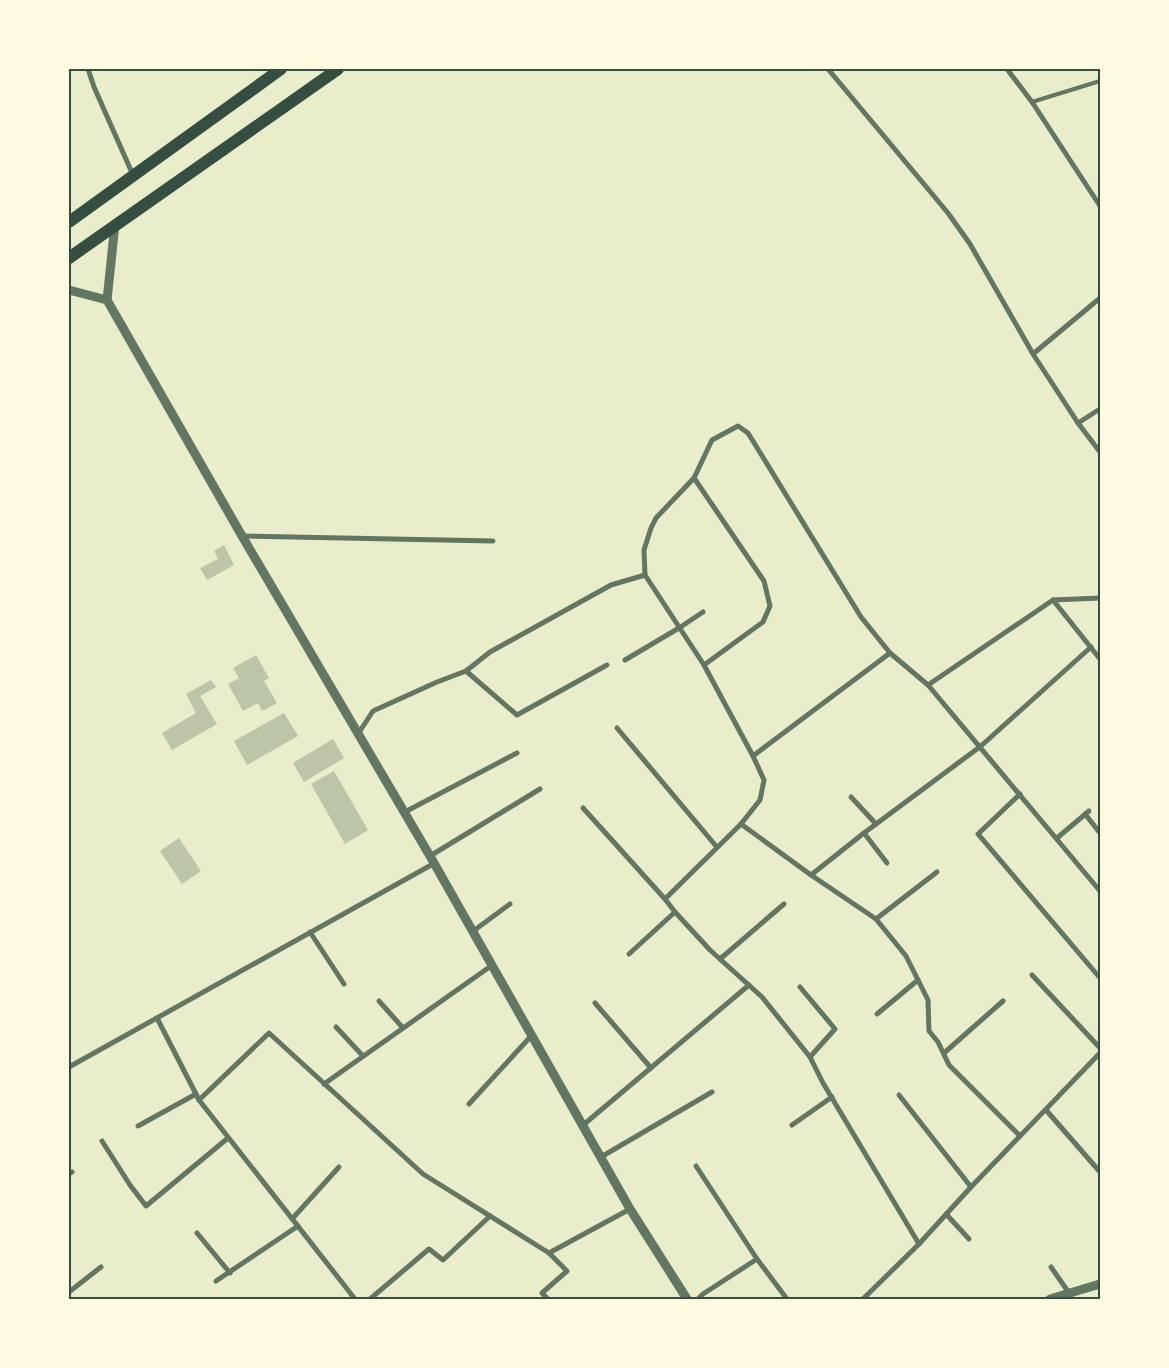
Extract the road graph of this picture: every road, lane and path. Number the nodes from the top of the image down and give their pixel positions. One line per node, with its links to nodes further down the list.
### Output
1 (88, 69): 8 (street)
2 (281, 69): 8 (main road)
3 (338, 69): 11 (main road)
4 (828, 69): 16 (street)
5 (1007, 69): 7 (street)
6 (1100, 81): 7 (lane)
7 (1032, 102): 9 (street)
8 (133, 175): 10 (main road)
9 (1100, 206)
10 (69, 222)
11 (116, 224): 12 (main road); 15 (street)
12 (69, 258)
13 (69, 290): 15 (street)
14 (1100, 298): 16 (street)
15 (107, 300): 21 (street)
16 (1033, 354): 18 (street)
17 (1100, 409): 18 (street)
18 (1078, 423): 19 (street)
19 (1100, 452)
20 (694, 478): 23 (street); 29 (street); 33 (street)
21 (242, 536): 22 (street); 37 (street)
22 (493, 541)
23 (645, 575): 27 (street); 34 (street)
24 (1100, 598): 25 (street)
25 (1052, 600): 28 (street); 35 (street)
26 (703, 612): 27 (street)
27 (680, 628): 31 (street); 33 (street)
28 (1091, 647): 30 (street); 38 (street)
29 (890, 653): 35 (street); 40 (street)
30 (1100, 659)
31 (625, 660)
32 (606, 665): 34 (street)
33 (704, 665): 40 (street)
34 (466, 671): 37 (street)
35 (928, 685): 38 (street)
36 (617, 728): 51 (street)
37 (358, 734): 45 (street)
38 (981, 746): 42 (street); 47 (street)
39 (517, 753): 45 (street)
40 (753, 756): 46 (street)
41 (540, 789): 52 (street)
42 (1020, 794): 50 (street); 68 (street)
43 (851, 797): 47 (street)
44 (583, 808): 57 (street)
45 (403, 813): 52 (street)
46 (741, 824): 51 (street); 55 (street)
47 (876, 824): 48 (street)
48 (864, 833): 53 (street); 55 (street)
49 (1100, 833): 50 (street)
50 (1057, 838): 56 (street)
51 (716, 846): 57 (street)
52 (431, 860): 62 (street); 63 (street)
53 (887, 863)
54 (937, 872): 61 (street)
55 (811, 875): 61 (street)
56 (1100, 891)
57 (665, 899): 60 (street)
58 (510, 904): 63 (street)
59 (784, 904): 65 (street)
60 (675, 912): 64 (street); 65 (street)
61 (876, 919): 69 (street)
62 (310, 932): 70 (street); 77 (street)
63 (472, 932): 66 (street)
64 (629, 954)
65 (720, 959): 71 (street)
66 (491, 966): 79 (street); 80 (street)
67 (1032, 975): 81 (street)
68 (1100, 978)
69 (918, 980): 76 (street); 82 (street)
70 (344, 984)
71 (749, 986): 85 (street); 87 (street)
72 (800, 987): 85 (street)
73 (379, 1001): 79 (street)
74 (1003, 1001): 82 (street)
75 (595, 1003): 87 (street)
76 (876, 1014)
77 (157, 1018): 86 (street); 90 (street)
78 (336, 1027): 84 (street)
79 (403, 1028): 84 (street)
80 (532, 1035): 94 (street); 98 (street)
81 (1100, 1048)
82 (944, 1053): 99 (street)
83 (1100, 1053): 95 (street)
84 (363, 1056): 88 (street)
85 (810, 1057): 92 (street)
86 (69, 1067)
87 (651, 1068): 98 (street)
88 (324, 1084): 93 (street); 109 (street)
89 (712, 1092): 102 (street)
90 (196, 1094): 93 (street); 97 (street)
91 (899, 1095): 106 (street)
92 (832, 1097): 96 (street); 114 (street)
93 (199, 1100): 100 (street)
94 (469, 1104)
95 (1046, 1110): 99 (street); 105 (street)
96 (792, 1125)
97 (138, 1126)
98 (582, 1126): 102 (street)
99 (1020, 1136): 106 (street)
100 (228, 1138): 101 (street); 110 (street)
101 (102, 1141)
102 (601, 1157): 107 (street)
103 (696, 1166): 116 (street)
104 (339, 1167): 110 (street)
105 (1100, 1172)
106 (971, 1187): 108 (street)
107 (630, 1209): 115 (street); 127 (street)
108 (946, 1214): 113 (street); 114 (street)
109 (490, 1216): 115 (street); 125 (street)
110 (292, 1219): 111 (street)
111 (298, 1226): 119 (street); 124 (street)
112 (198, 1233): 119 (street)
113 (969, 1240)
114 (918, 1244): 130 (street)
115 (549, 1253): 126 (street)
116 (757, 1259): 128 (street); 129 (street)
117 (101, 1267): 122 (street)
118 (1051, 1267): 123 (street)
119 (230, 1273): 120 (street)
120 (216, 1281)
121 (1100, 1284): 123 (street)
122 (69, 1292)
123 (1069, 1293): 131 (street)
124 (355, 1299)
125 (370, 1299)
126 (548, 1299)
127 (687, 1299)
128 (698, 1299)
129 (787, 1299)
130 (863, 1299)
131 (1050, 1299)

